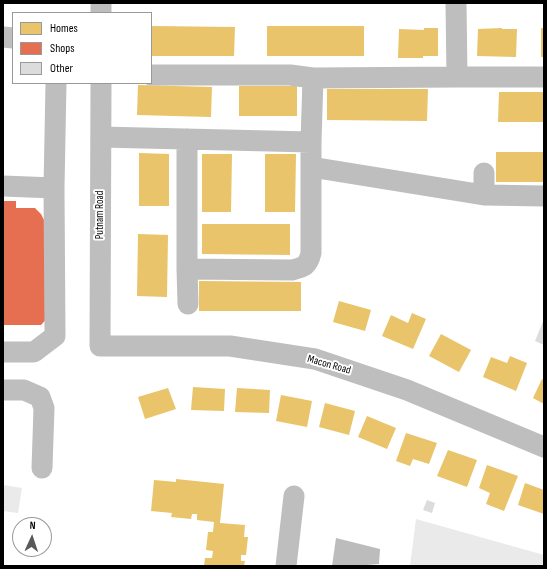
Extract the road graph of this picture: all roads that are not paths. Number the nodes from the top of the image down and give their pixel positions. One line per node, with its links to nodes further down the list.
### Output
1 (456, 3): 3 (street)
2 (152, 75): 5 (street)
3 (457, 77): 4 (street); 5 (street)
4 (544, 77)
5 (313, 78): 10 (street)
6 (56, 84): 14 (street)
7 (101, 84): 8 (street, Putnam Road)
8 (101, 137): 9 (street); 19 (street, Putnam Road)
9 (187, 139): 10 (street); 17 (street)
10 (311, 142): 11 (street)
11 (311, 167): 15 (street); 17 (street)
12 (484, 173): 15 (street)
13 (3, 186): 14 (street)
14 (54, 188): 20 (street)
15 (484, 195): 16 (street)
16 (544, 196)
17 (188, 269): 18 (street)
18 (188, 304)
19 (100, 346): 22 (street, Macon Road)
20 (3, 352)
21 (3, 390): 23 (street)
22 (544, 447)
23 (42, 468)
24 (294, 496): 25 (street)
25 (286, 566)

